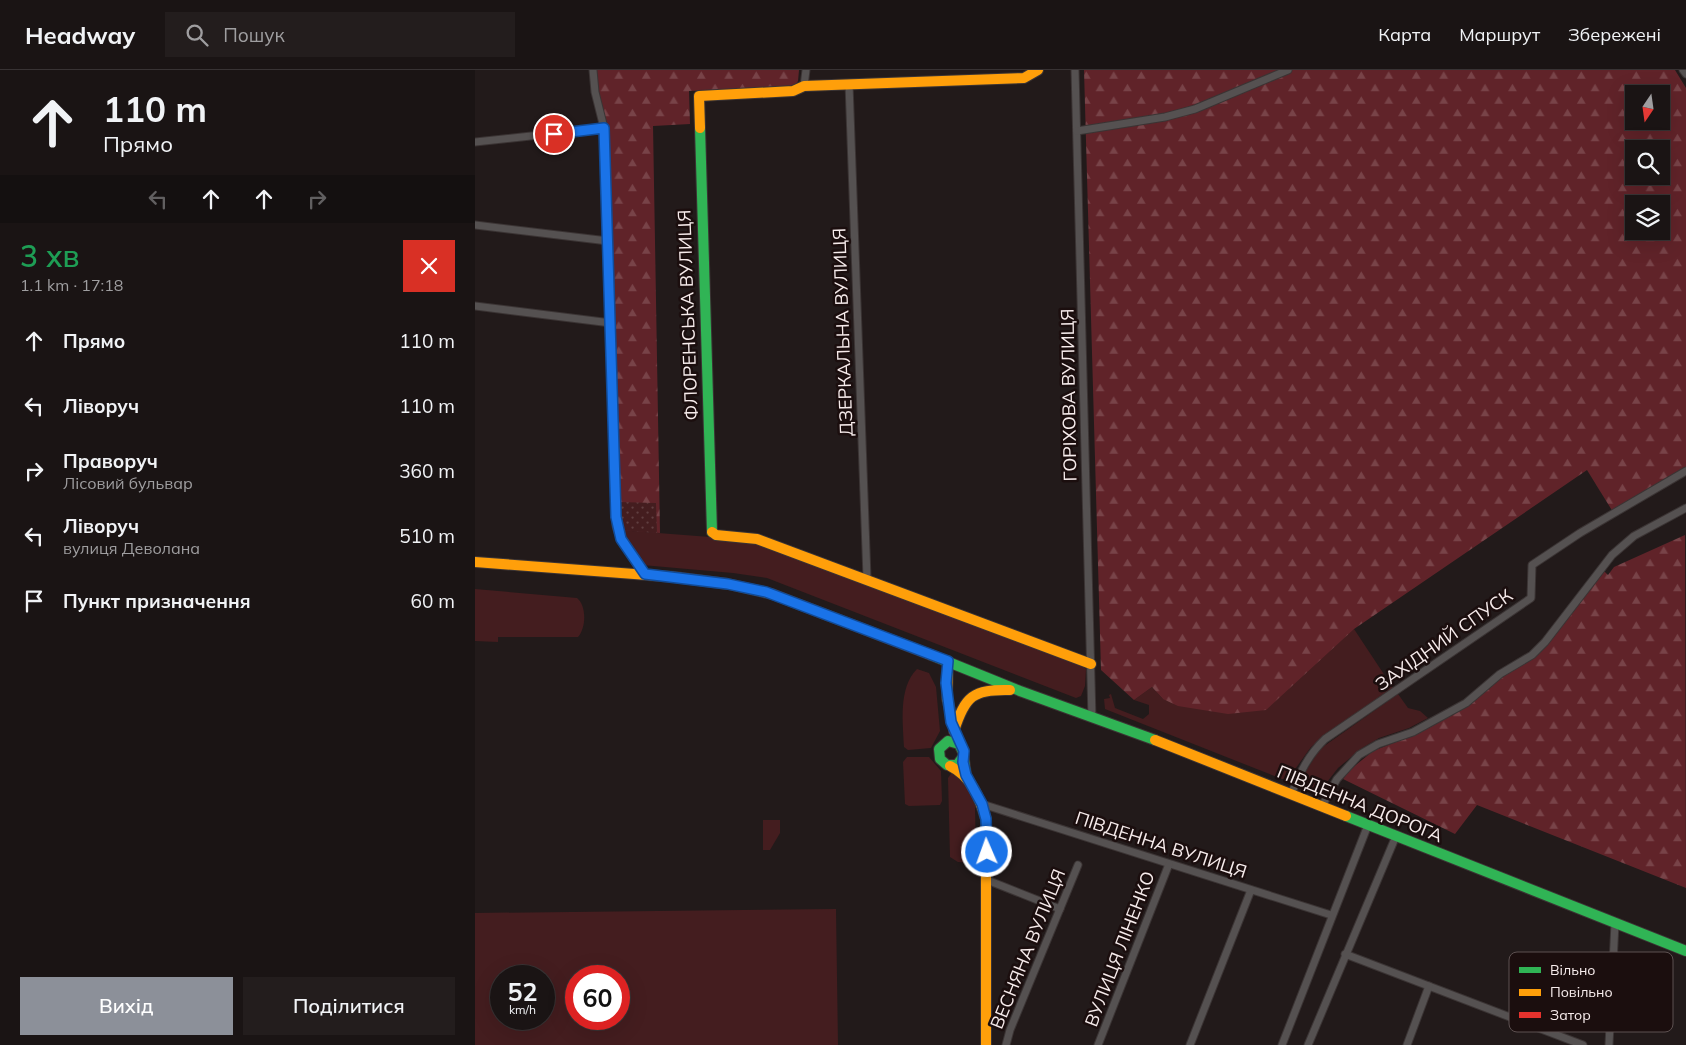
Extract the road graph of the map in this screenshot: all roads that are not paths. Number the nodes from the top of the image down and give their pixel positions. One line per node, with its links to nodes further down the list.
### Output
1 (593, 70): 10 (street)
2 (806, 70): 9 (street)
3 (1038, 70): 8 (main road)
4 (1075, 70): 11 (street, ГОРІХОВА ВУЛИЦЯ)
5 (1288, 70): 11 (street)
6 (1683, 70): 7 (street)
7 (1686, 74)
8 (849, 84): 9 (main road); 21 (street, ДЗЕРКАЛЬНА ВУЛИЦЯ)
9 (804, 86): 21 (main road, ФЛОРЕНСЬКА ВУЛИЦЯ)
10 (604, 128): 12 (street); 14 (street)
11 (1077, 131): 23 (street, ГОРІХОВА ВУЛИЦЯ)
12 (475, 142)
13 (475, 225): 14 (street)
14 (608, 241): 16 (street)
15 (475, 306): 16 (street)
16 (611, 323): 20 (street)
17 (1686, 471): 33 (street, ЗАХІДНИЙ СПУСК)
18 (1686, 508): 35 (street)
19 (475, 562): 20 (main road, ПІВДЕННА ДОРОГА)
20 (645, 574): 22 (main road, ПІВДЕННА ДОРОГА)
21 (867, 578): 23 (main road)
22 (948, 661): 24 (main road, ПІВДЕННА ДОРОГА); 25 (main road)
23 (1091, 664): 26 (street, ГОРІХОВА ВУЛИЦЯ)
24 (1020, 691): 26 (main road, ПІВДЕННА ДОРОГА); 27 (main road)
25 (949, 714): 27 (main road); 28 (main road)
26 (1092, 718): 33 (main road, ПІВДЕННА ДОРОГА)
27 (954, 731): 29 (main road)
28 (943, 744): 29 (main road); 31 (main road)
29 (961, 745): 30 (main road)
30 (963, 758): 31 (main road); 32 (main road)
31 (950, 766): 32 (main road)
32 (966, 775): 34 (main road)
33 (1291, 794): 35 (main road, ПІВДЕННА ДОРОГА)
34 (982, 804): 38 (street, ПІВДЕННА ВУЛИЦЯ); 40 (main road)
35 (1322, 806): 36 (main road, ПІВДЕННА ДОРОГА)
36 (1368, 825): 37 (main road, ПІВДЕННА ДОРОГА); 43 (street)
37 (1396, 836): 44 (main road, ПІВДЕННА ДОРОГА); 47 (street)
38 (1169, 864): 41 (street, ПІВДЕННА ВУЛИЦЯ); 54 (street, ВУЛИЦЯ ЛІНЕНКО)
39 (1078, 865): 42 (street, ВЕСНЯНА ВУЛИЦЯ)
40 (987, 880): 42 (street); 52 (main road)
41 (1251, 890): 43 (street, ПІВДЕННА ВУЛИЦЯ); 55 (street)
42 (1060, 909): 53 (street, ВЕСНЯНА ВУЛИЦЯ)
43 (1331, 915): 56 (street)
44 (1615, 923): 45 (main road, ПІВДЕННА ДОРОГА); 46 (street)
45 (1686, 951)
46 (1614, 952)
47 (1345, 954): 48 (street); 57 (street)
48 (1429, 986): 49 (street); 58 (street)
49 (1509, 1017)
50 (1549, 1032): 59 (street)
51 (1610, 1032): 60 (street)
52 (986, 1045)
53 (1006, 1045)
54 (1098, 1045)
55 (1190, 1045)
56 (1282, 1045)
57 (1308, 1045)
58 (1407, 1045)
59 (1583, 1045)
60 (1609, 1045)

